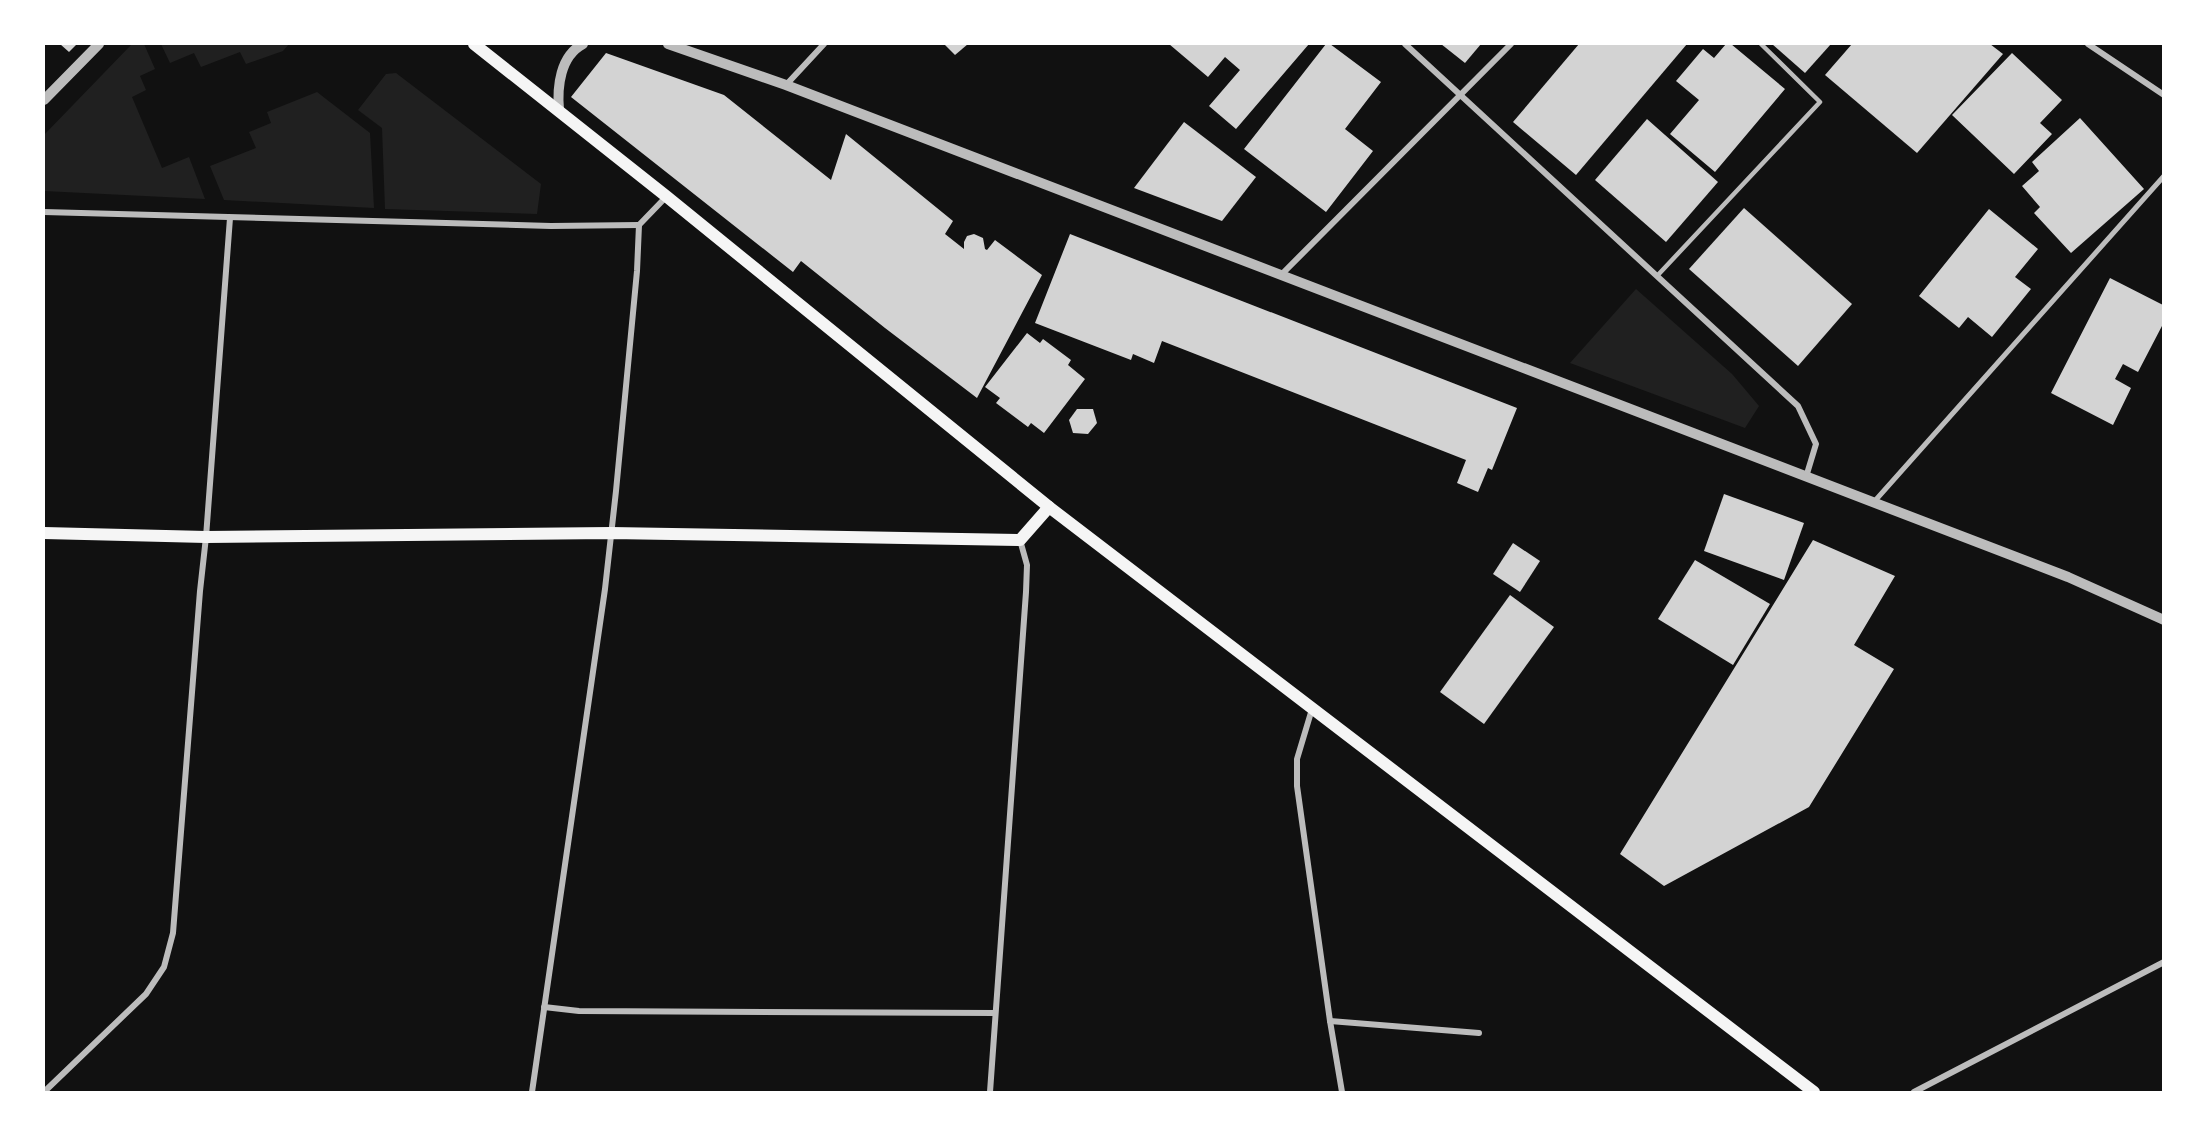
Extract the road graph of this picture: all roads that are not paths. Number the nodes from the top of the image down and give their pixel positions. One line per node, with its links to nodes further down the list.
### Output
1 (99, 44): 13 (street)
2 (474, 44): 14 (main road)
3 (583, 44): 14 (street)
4 (668, 44): 10 (street)
5 (824, 44): 10 (street)
6 (1405, 44): 11 (street)
7 (1511, 44): 11 (street)
8 (1761, 44): 21 (lane)
9 (2088, 44): 12 (street)
10 (786, 85): 20 (street)
11 (1460, 95): 20 (street); 21 (street)
12 (2163, 95)
13 (44, 100)
14 (559, 110): 16 (main road)
15 (2163, 176): 23 (street)
16 (666, 196): 19 (street); 24 (main road)
17 (44, 213): 18 (street)
18 (230, 218): 19 (street); 27 (street)
19 (639, 225): 26 (street)
20 (1281, 275): 22 (street)
21 (1657, 276): 22 (street)
22 (1806, 477): 23 (street)
23 (1873, 503): 29 (street)
24 (1049, 507): 28 (main road); 30 (main road)
25 (44, 533): 27 (main road)
26 (611, 533): 27 (main road); 28 (main road); 32 (street)
27 (206, 537): 36 (street)
28 (1020, 540): 33 (street)
29 (2163, 620)
30 (1312, 708): 34 (street); 40 (main road)
31 (2163, 962): 41 (street)
32 (544, 1007): 33 (street); 37 (street)
33 (995, 1014): 38 (street)
34 (1330, 1021): 35 (street); 39 (street)
35 (1479, 1033)
36 (44, 1092)
37 (532, 1092)
38 (990, 1092)
39 (1342, 1092)
40 (1814, 1092)
41 (1914, 1092)

